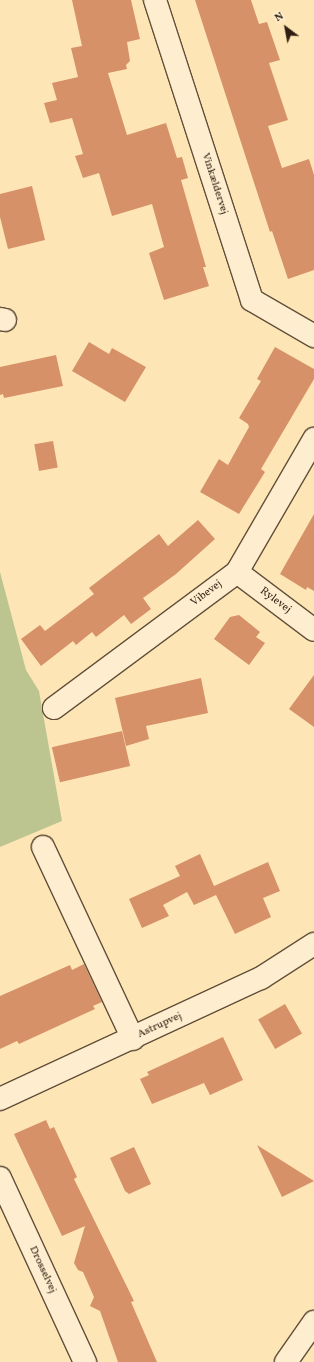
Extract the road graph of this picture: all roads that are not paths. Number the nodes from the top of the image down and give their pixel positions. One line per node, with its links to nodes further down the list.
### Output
1 (155, 0): 2 (street, Vinkældervej)
2 (314, 336)
3 (314, 439): 4 (street, Vibevej)
4 (237, 572): 5 (street, Rylevej); 6 (street, Vibevej)
5 (314, 630)
6 (54, 708)
7 (43, 847): 9 (street)
8 (314, 944): 9 (street, Astrupvej)
9 (133, 1039): 10 (street, Astrupvej)
10 (0, 1099)
11 (0, 1178): 13 (street, Drosselvej)
12 (314, 1322): 14 (street)
13 (85, 1362)
14 (286, 1362)

